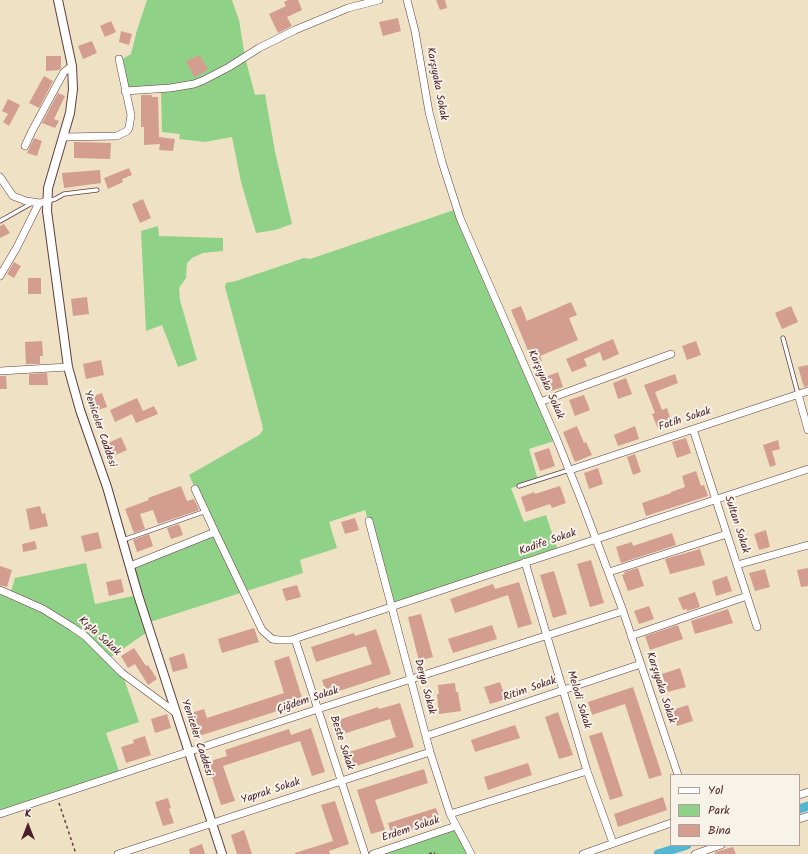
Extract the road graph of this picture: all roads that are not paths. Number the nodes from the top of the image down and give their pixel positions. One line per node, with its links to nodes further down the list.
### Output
1 (58, 0): 5 (street, Yeniceler Caddesi)
2 (379, 0): 6 (street)
3 (407, 0): 20 (street, Karşıyaka Sokak)
4 (119, 59): 6 (street)
5 (72, 66): 7 (street, Yeniceler Caddesi); 8 (street)
6 (125, 91): 7 (street)
7 (64, 137): 11 (street, Yeniceler Caddesi)
8 (25, 146)
9 (1, 182): 11 (street)
10 (97, 190): 11 (lane)
11 (40, 202): 12 (lane); 13 (street); 16 (street, Yeniceler Caddesi)
12 (0, 221)
13 (0, 276)
14 (783, 338): 19 (lane)
15 (671, 354): 20 (street)
16 (68, 367): 17 (street); 33 (street, Yeniceler Caddesi)
17 (0, 371)
18 (808, 391): 19 (street, Fatih Sokak)
19 (798, 394): 21 (street, Fatih Sokak); 22 (street)
20 (540, 402): 24 (street, Karşıyaka Sokak)
21 (693, 429): 24 (street, Fatih Sokak); 27 (street, Sultan Sokak)
22 (808, 430)
23 (808, 469): 27 (street, Kadife Sokak)
24 (570, 470): 25 (lane); 32 (street, Karşıyaka Sokak)
25 (519, 486)
26 (196, 489): 28 (street, Kadife Sokak)
27 (716, 500): 31 (street, Sultan Sokak); 32 (street, Kadife Sokak)
28 (206, 511): 30 (street, Kadife Sokak); 33 (lane)
29 (369, 521): 41 (street, Derya Sokak)
30 (215, 532): 37 (street); 46 (street, Kadife Sokak)
31 (727, 534): 36 (street, Sultan Sokak); 38 (street)
32 (596, 538): 35 (street, Kadife Sokak); 38 (street, Karşıyaka Sokak)
33 (122, 541): 37 (street, Yeniceler Caddesi)
34 (808, 545): 36 (street)
35 (525, 562): 41 (street, Kadife Sokak); 44 (street, Melodi Sokak)
36 (737, 565): 40 (street, Sultan Sokak)
37 (130, 566): 51 (street, Yeniceler Caddesi)
38 (609, 572): 42 (street, Karşıyaka Sokak)
39 (0, 590): 51 (street, Kışla Sokak)
40 (747, 596): 43 (street, Sultan Sokak); 45 (street)
41 (392, 607): 46 (street, Kadife Sokak); 48 (street, Derya Sokak)
42 (623, 611): 44 (street, Çiğdem Sokak); 45 (street, Karşıyaka Sokak)
43 (758, 627)
44 (547, 635): 48 (street, Çiğdem Sokak); 49 (street, Melodi Sokak)
45 (631, 636): 47 (street, Karşıyaka Sokak)
46 (295, 639): 50 (street, Beste Sokak)
47 (641, 664): 49 (street, Ritim Sokak); 56 (street, Karşıyaka Sokak)
48 (411, 679): 50 (street, Çiğdem Sokak); 52 (street, Derya Sokak)
49 (563, 690): 52 (street, Ritim Sokak); 55 (street, Melodi Sokak)
50 (318, 708): 53 (street, Çiğdem Sokak); 57 (street, Beste Sokak)
51 (176, 713): 53 (street, Yeniceler Caddesi)
52 (426, 736): 54 (street, Derya Sokak)
53 (188, 752): 58 (street, Çiğdem Sokak); 60 (street, Yeniceler Caddesi)
54 (430, 752): 57 (street, Yaprak Sokak); 59 (street, Derya Sokak)
55 (587, 771): 59 (street); 63 (street, Melodi Sokak)
56 (678, 774)
57 (342, 781): 60 (street, Yaprak Sokak); 68 (street, Beste Sokak)
58 (0, 814)
59 (450, 814): 62 (street, Derya Sokak)
60 (212, 823): 66 (street, Yaprak Sokak); 67 (street, Yeniceler Caddesi)
61 (670, 823): 63 (street)
62 (456, 826): 69 (street, Erdem Sokak); 70 (street, Derya Sokak)
63 (613, 843): 71 (street)
64 (716, 846): 65 (street)
65 (702, 849): 72 (street)
66 (118, 854)
67 (222, 854)
68 (365, 854)
69 (372, 854)
70 (471, 854)
71 (583, 854)
72 (694, 854)

